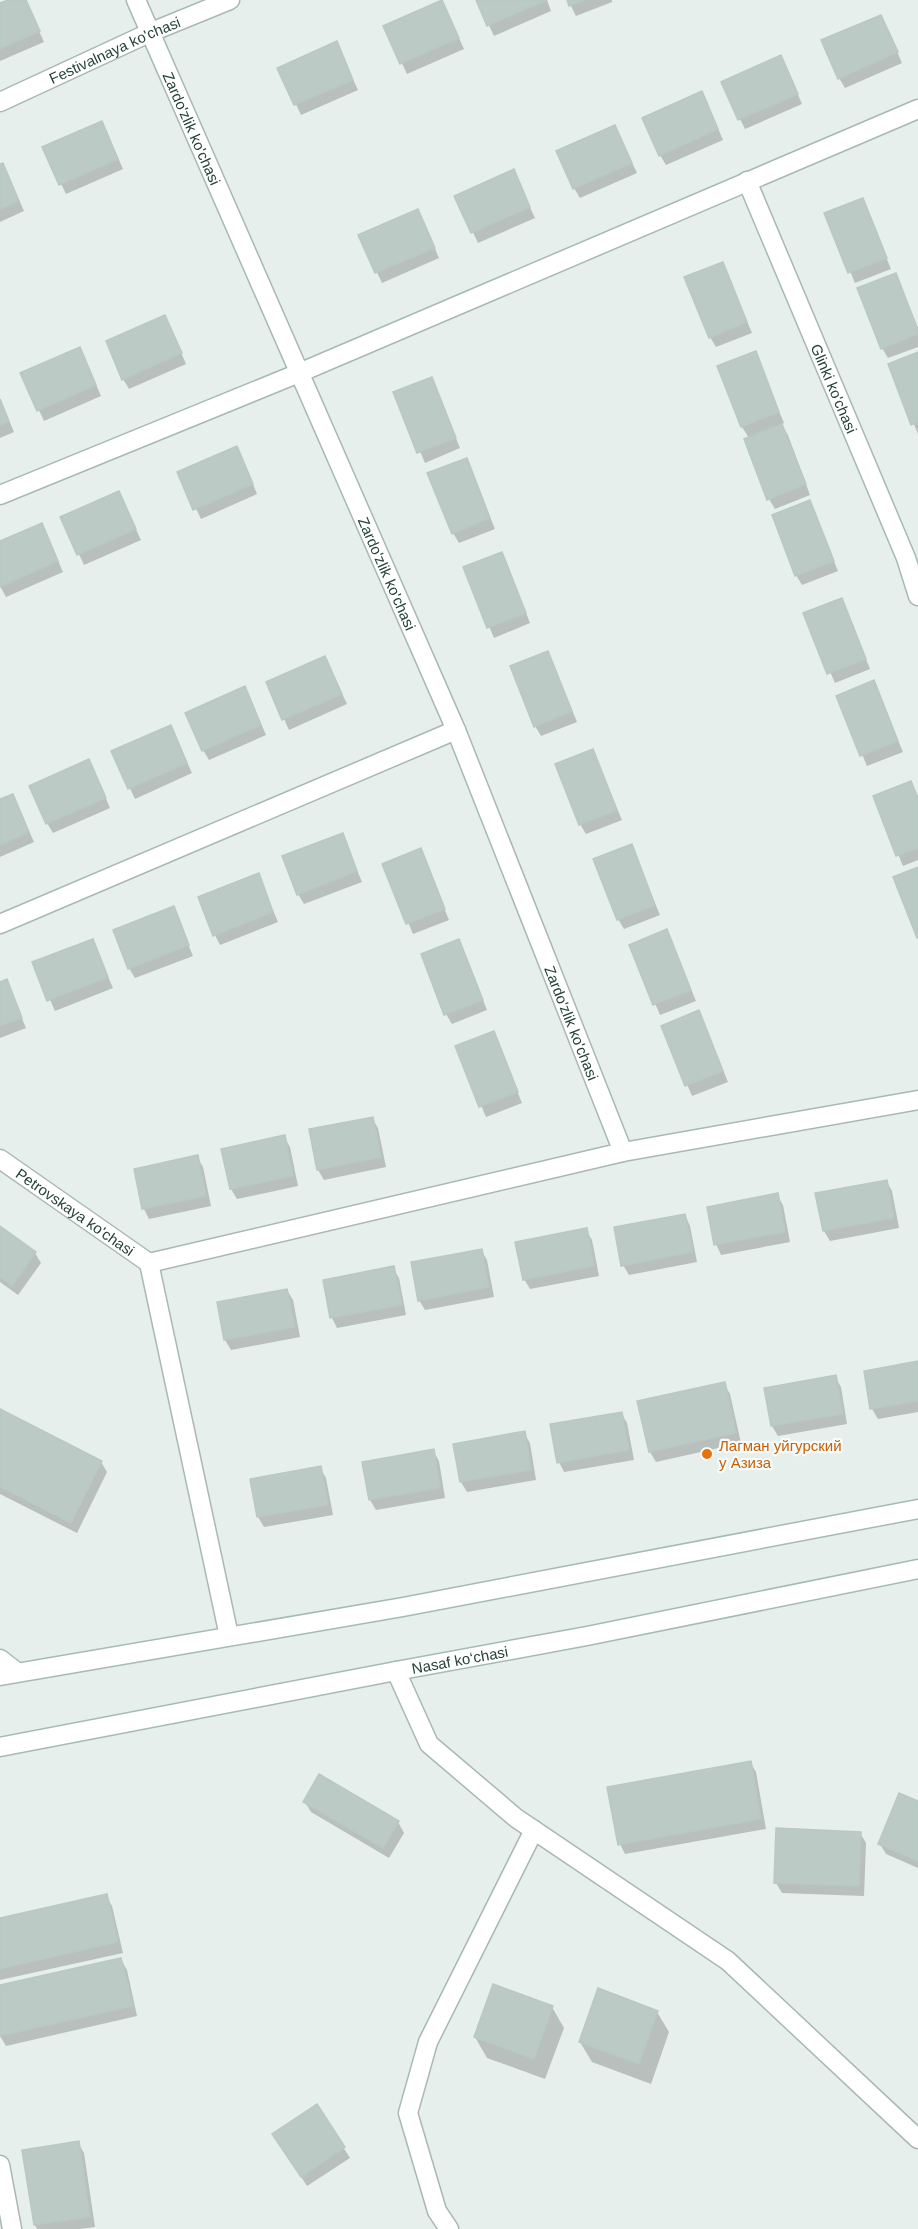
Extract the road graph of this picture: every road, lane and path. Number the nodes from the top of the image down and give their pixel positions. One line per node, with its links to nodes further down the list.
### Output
1 (136, 0): 3 (street, Zardo'zlik ko'chasi)
2 (230, 0): 3 (street, Festivalnaya ko'chasi)
3 (149, 33): 4 (street, Festivalnaya ko'chasi); 7 (street, Zardo'zlik ko'chasi)
4 (0, 102)
5 (918, 108): 6 (street)
6 (747, 181): 7 (street); 9 (street, Glinki ko'chasi)
7 (299, 373): 8 (street); 10 (street, Zardo'zlik ko'chasi)
8 (0, 495)
9 (918, 596)
10 (456, 730): 11 (street); 13 (street, Zardo'zlik ko'chasi)
11 (0, 924)
12 (918, 1100): 13 (street)
13 (623, 1152): 15 (street)
14 (0, 1159): 15 (street, Petrovskaya ko'chasi)
15 (149, 1263): 18 (street)
16 (918, 1509): 18 (street)
17 (918, 1569): 20 (street, Nasaf ko‘chasi)
18 (230, 1636): 21 (street)
19 (0, 1659): 21 (street)
20 (396, 1671): 22 (street, Nasaf ko‘chasi); 23 (street)
21 (9, 1674)
22 (0, 1747)
23 (534, 1830): 24 (street); 27 (street)
24 (918, 2139)
25 (0, 2165): 26 (street)
26 (12, 2229)
27 (449, 2229)

